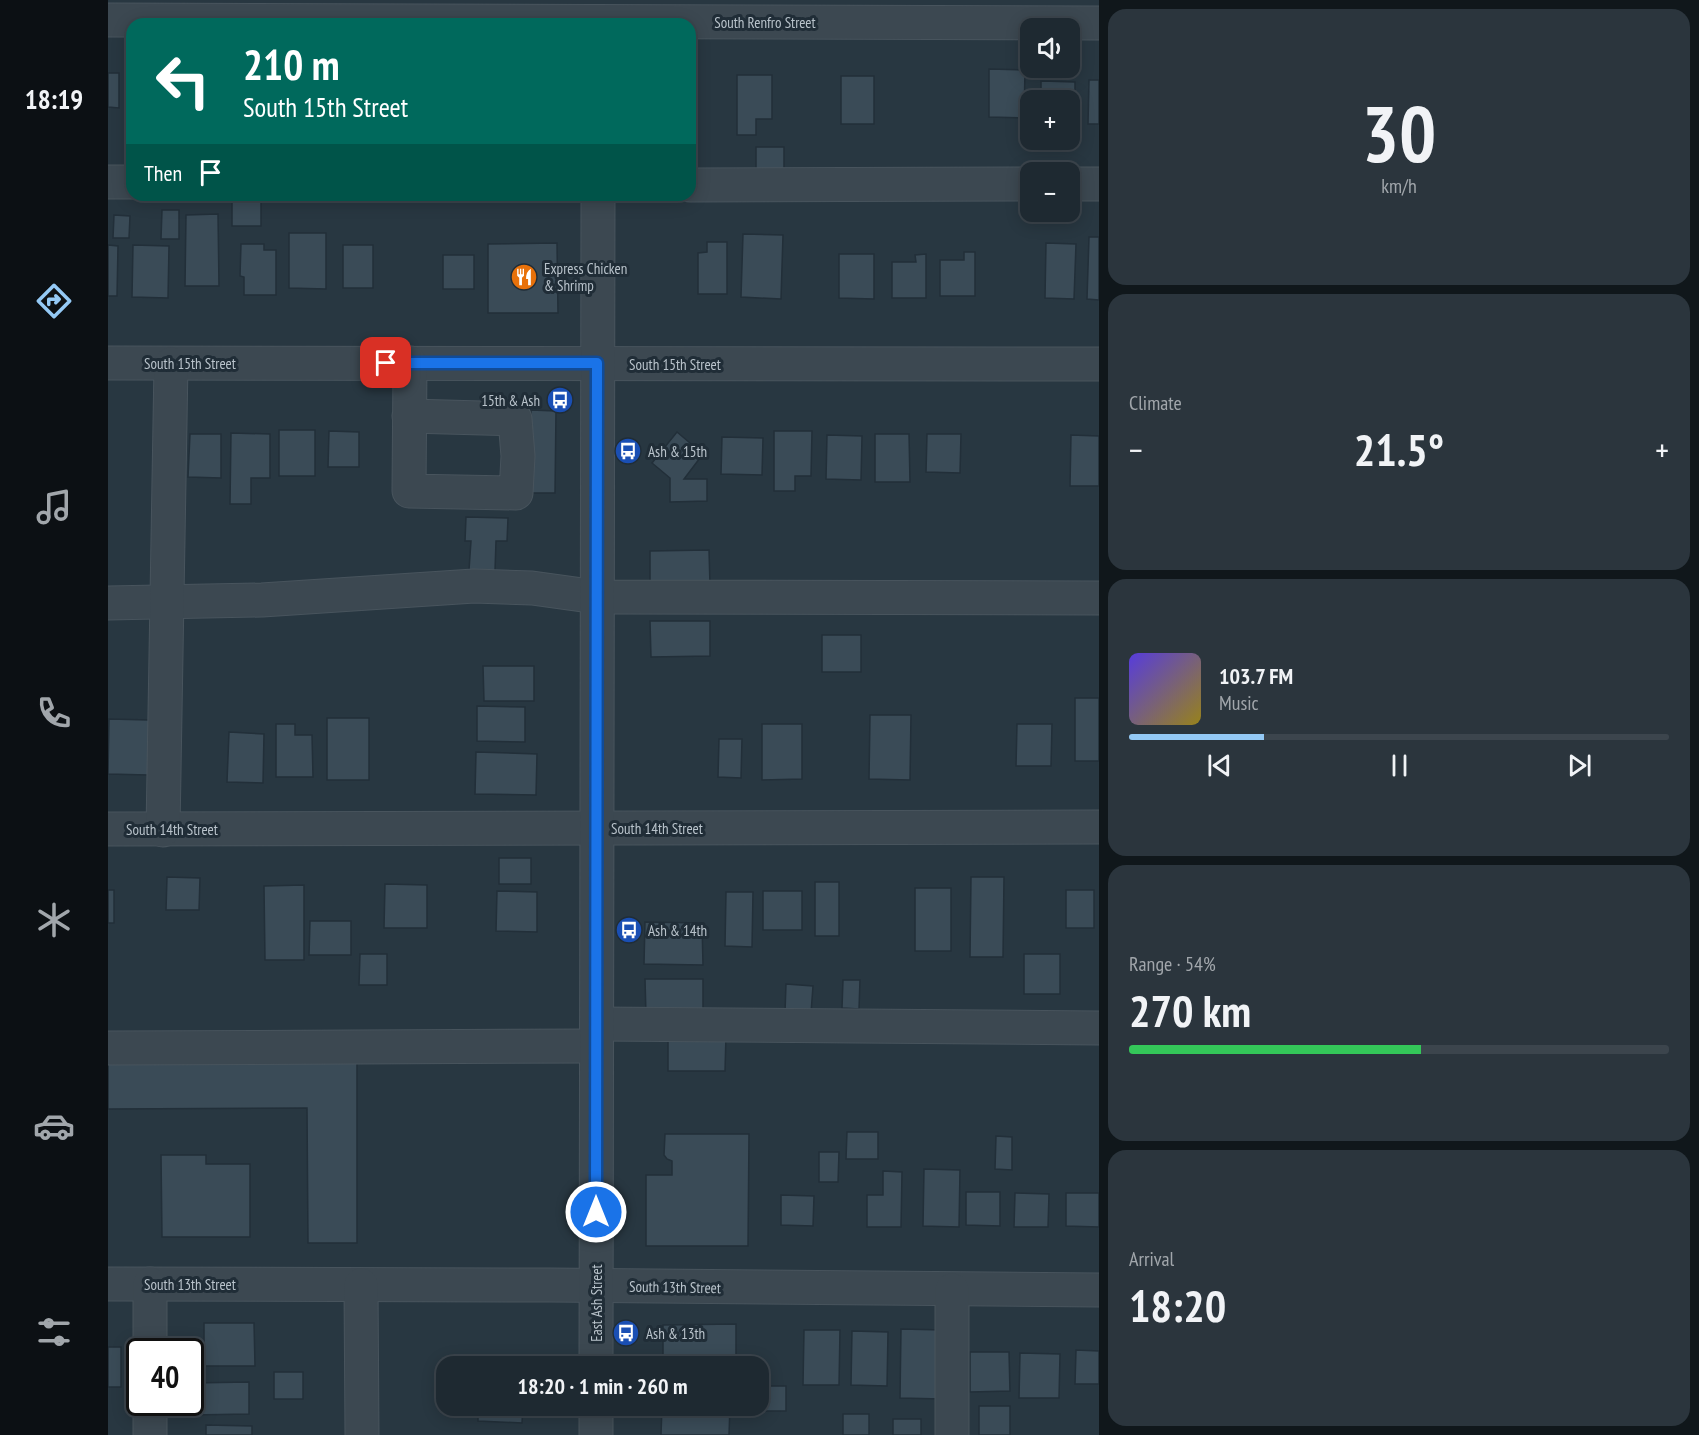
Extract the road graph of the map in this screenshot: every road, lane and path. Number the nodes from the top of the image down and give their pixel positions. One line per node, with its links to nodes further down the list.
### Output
1 (598, 15): 2 (street, South Renfro Street); 5 (street, South Renfro Street)
2 (353, 18)
3 (108, 21): 4 (street, South Renfro Street)
4 (126, 21)
5 (1099, 23)
6 (108, 182): 7 (street)
7 (126, 182)
8 (1020, 184): 11 (street)
9 (1080, 184): 10 (street)
10 (1099, 184)
11 (696, 185)
12 (598, 201): 15 (street, East Ash Street)
13 (108, 363): 16 (street, South 15th Street)
14 (410, 363): 15 (street, South 15th Street); 16 (street, South 15th Street); 18 (street)
15 (597, 363): 17 (street, South 15th Street); 19 (street, East Ash Street)
16 (171, 364): 21 (street)
17 (1099, 364)
18 (409, 416): 18 (street)
19 (597, 597): 20 (street); 21 (street); 23 (street, East Ash Street)
20 (1099, 598)
21 (168, 602): 22 (street); 26 (street)
22 (108, 603)
23 (596, 827): 24 (street, South 14th Street); 26 (street, South 14th Street); 28 (street, East Ash Street)
24 (1099, 827)
25 (108, 830): 26 (street, South 14th Street)
26 (163, 830)
27 (1099, 1028): 28 (street)
28 (596, 1035): 29 (street); 33 (street, East Ash Street)
29 (108, 1048)
30 (108, 1284): 31 (street, South 13th Street)
31 (150, 1284): 32 (street, South 13th Street); 36 (street)
32 (361, 1285): 33 (street, South 13th Street); 41 (street)
33 (596, 1286): 34 (street, South 13th Street); 37 (street, East Ash Street)
34 (952, 1290): 35 (street, South 13th Street); 43 (street)
35 (1099, 1290)
36 (150, 1338)
37 (596, 1356)
38 (150, 1416): 40 (street)
39 (596, 1416): 42 (street)
40 (150, 1435)
41 (362, 1435)
42 (596, 1435)
43 (952, 1435)

